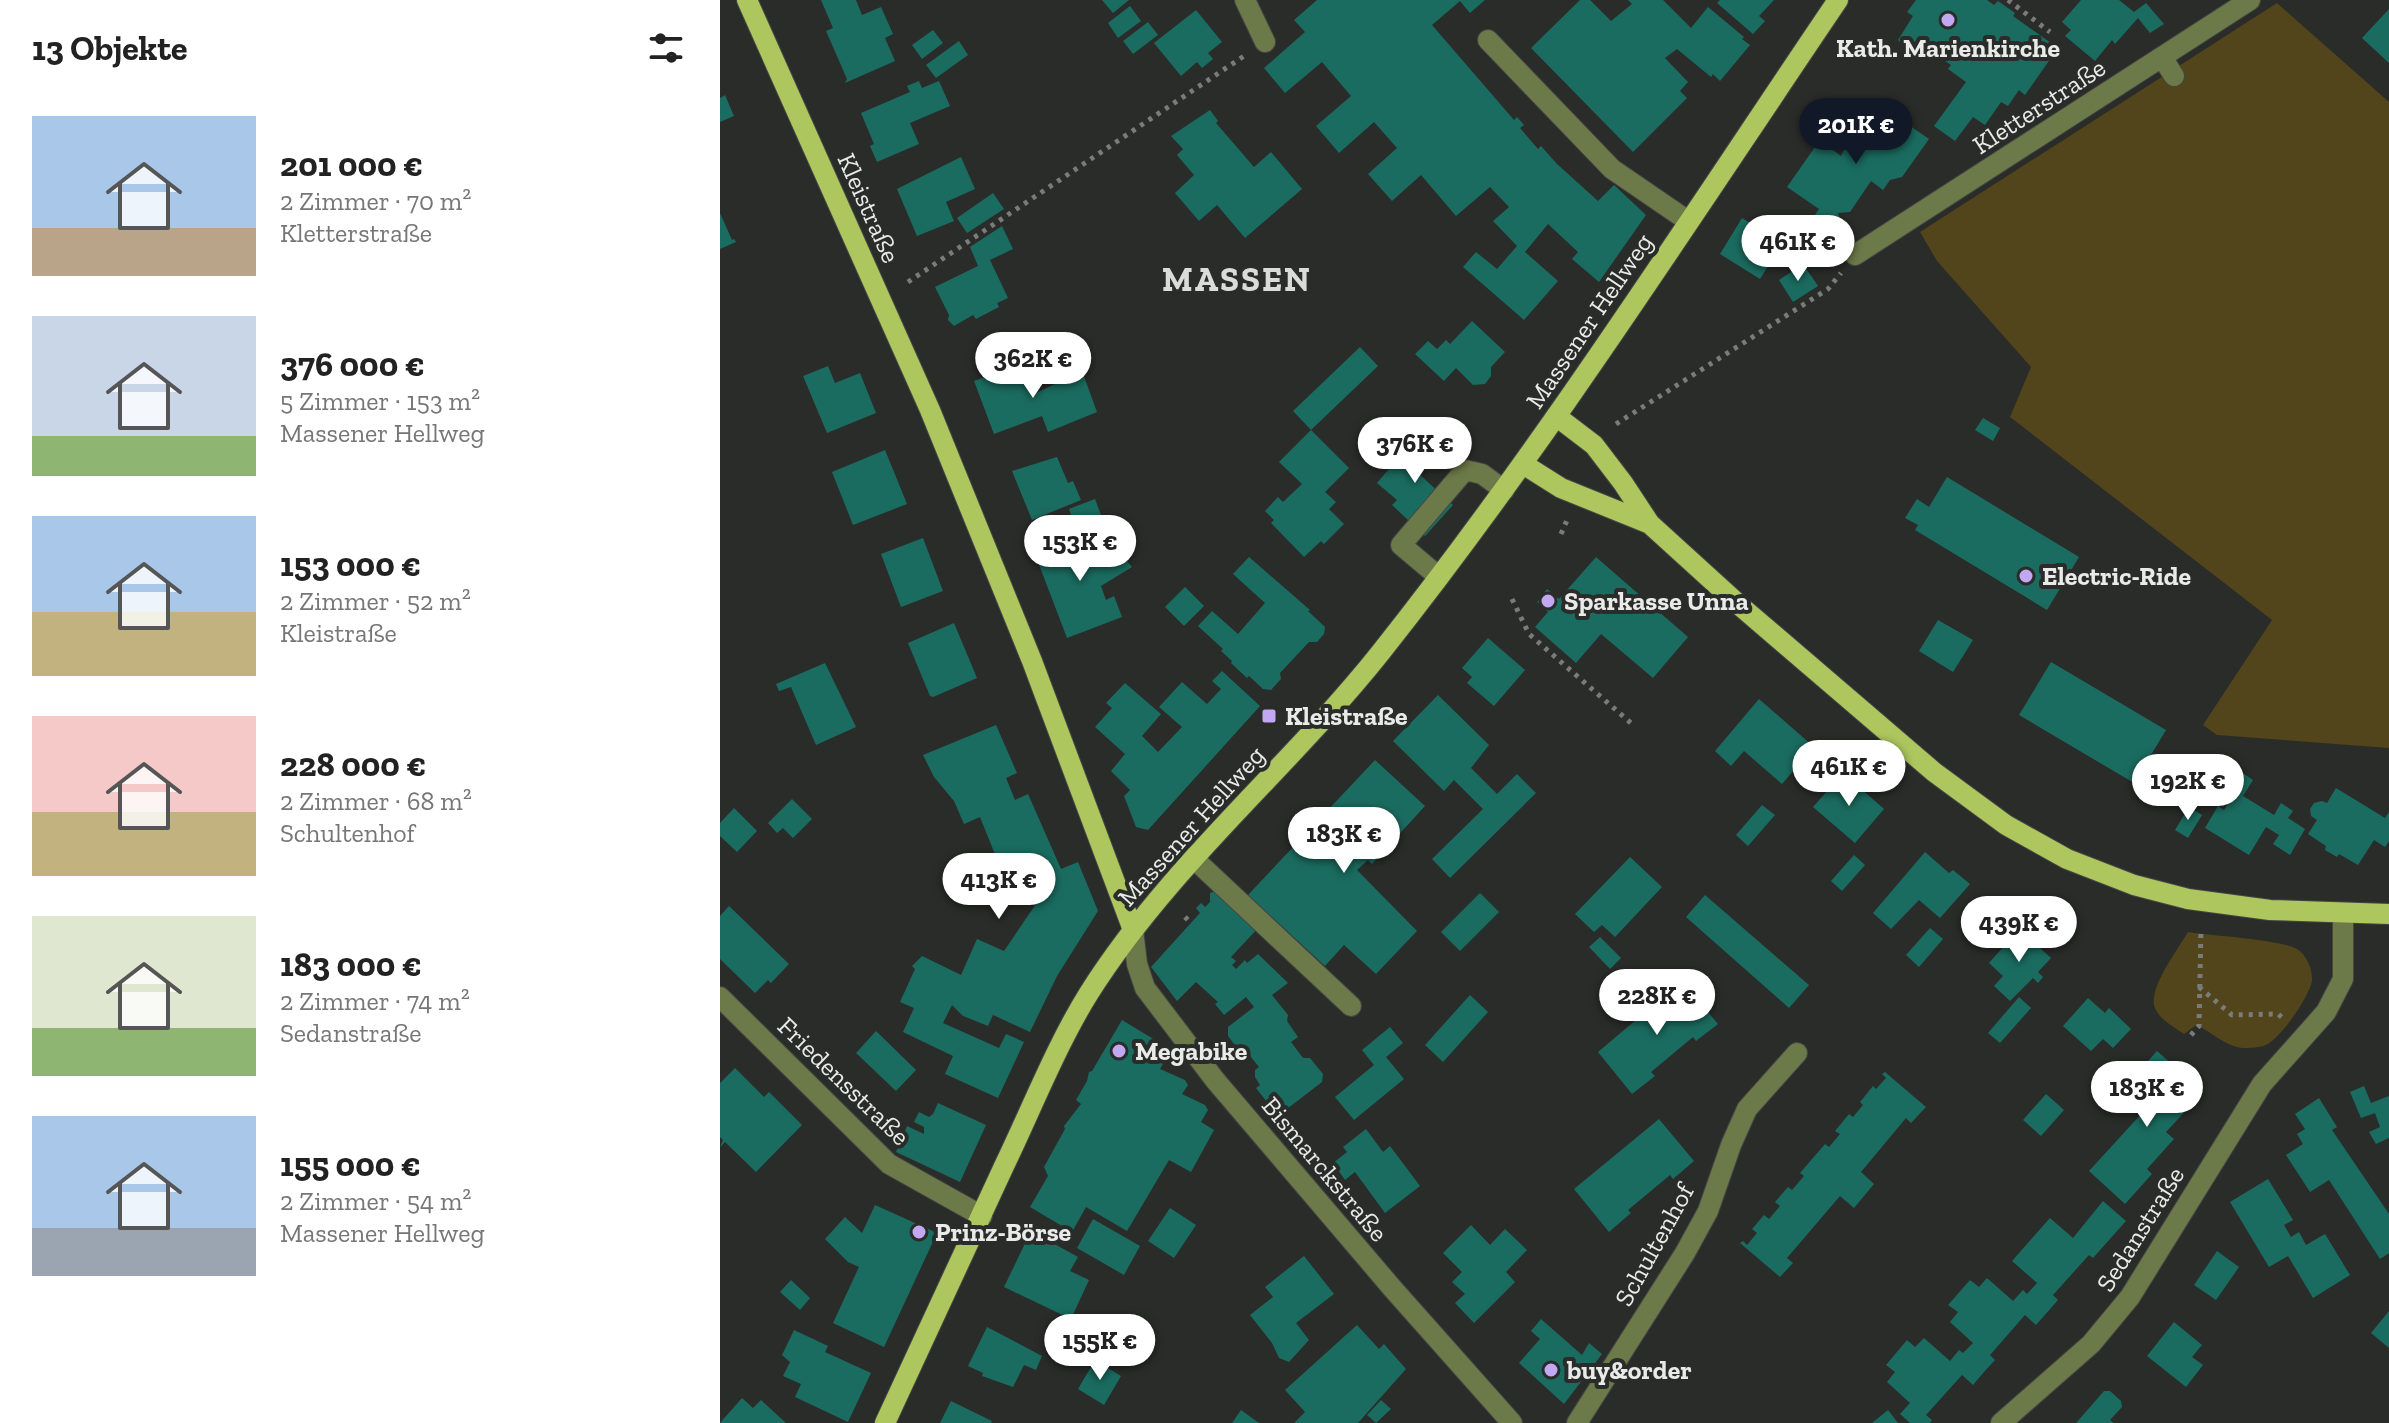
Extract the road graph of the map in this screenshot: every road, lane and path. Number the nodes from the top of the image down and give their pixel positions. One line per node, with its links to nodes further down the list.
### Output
1 (747, 0): 30 (main road, Kleistraße)
2 (1838, 0): 11 (main road, Massener Hellweg)
3 (2008, 0): 6 (path)
4 (2250, 0): 9 (street, Kletterstraße)
5 (1246, 2): 8 (street)
6 (2050, 32)
7 (1488, 40): 11 (street)
8 (1265, 42): 13 (path)
9 (2162, 57): 10 (street); 12 (street, Kletterstraße)
10 (2174, 76)
11 (1688, 221): 14 (main road, Massener Hellweg)
12 (1855, 255): 15 (path)
13 (908, 282)
14 (1556, 416): 16 (main road, Massener Hellweg); 19 (main road)
15 (1616, 424)
16 (1523, 464): 17 (main road, Massener Hellweg); 19 (main road)
17 (1504, 490): 21 (main road, Massener Hellweg); 21 (street)
18 (1568, 517): 20 (path)
19 (1650, 524): 25 (main road)
20 (1561, 534)
21 (1439, 577): 24 (main road, Massener Hellweg)
22 (1512, 599): 23 (path)
23 (1632, 724)
24 (1192, 857): 30 (main road, Massener Hellweg); 33 (street)
25 (2343, 913): 26 (main road); 41 (street, Sedanstraße)
26 (2389, 914)
27 (1185, 917): 28 (path)
28 (1191, 923)
29 (2201, 928): 31 (path)
30 (1133, 930): 37 (main road, Massener Hellweg); 39 (street, Bismarckstraße)
31 (2199, 987): 34 (path); 35 (path)
32 (720, 997): 37 (street, Friedensstraße)
33 (1351, 1006)
34 (2291, 1026)
35 (2191, 1035)
36 (1797, 1053): 40 (street, Schultenhof)
37 (982, 1216): 38 (main road, Massener Hellweg)
38 (885, 1423)
39 (1512, 1423)
40 (1577, 1423)
41 (2001, 1423)

